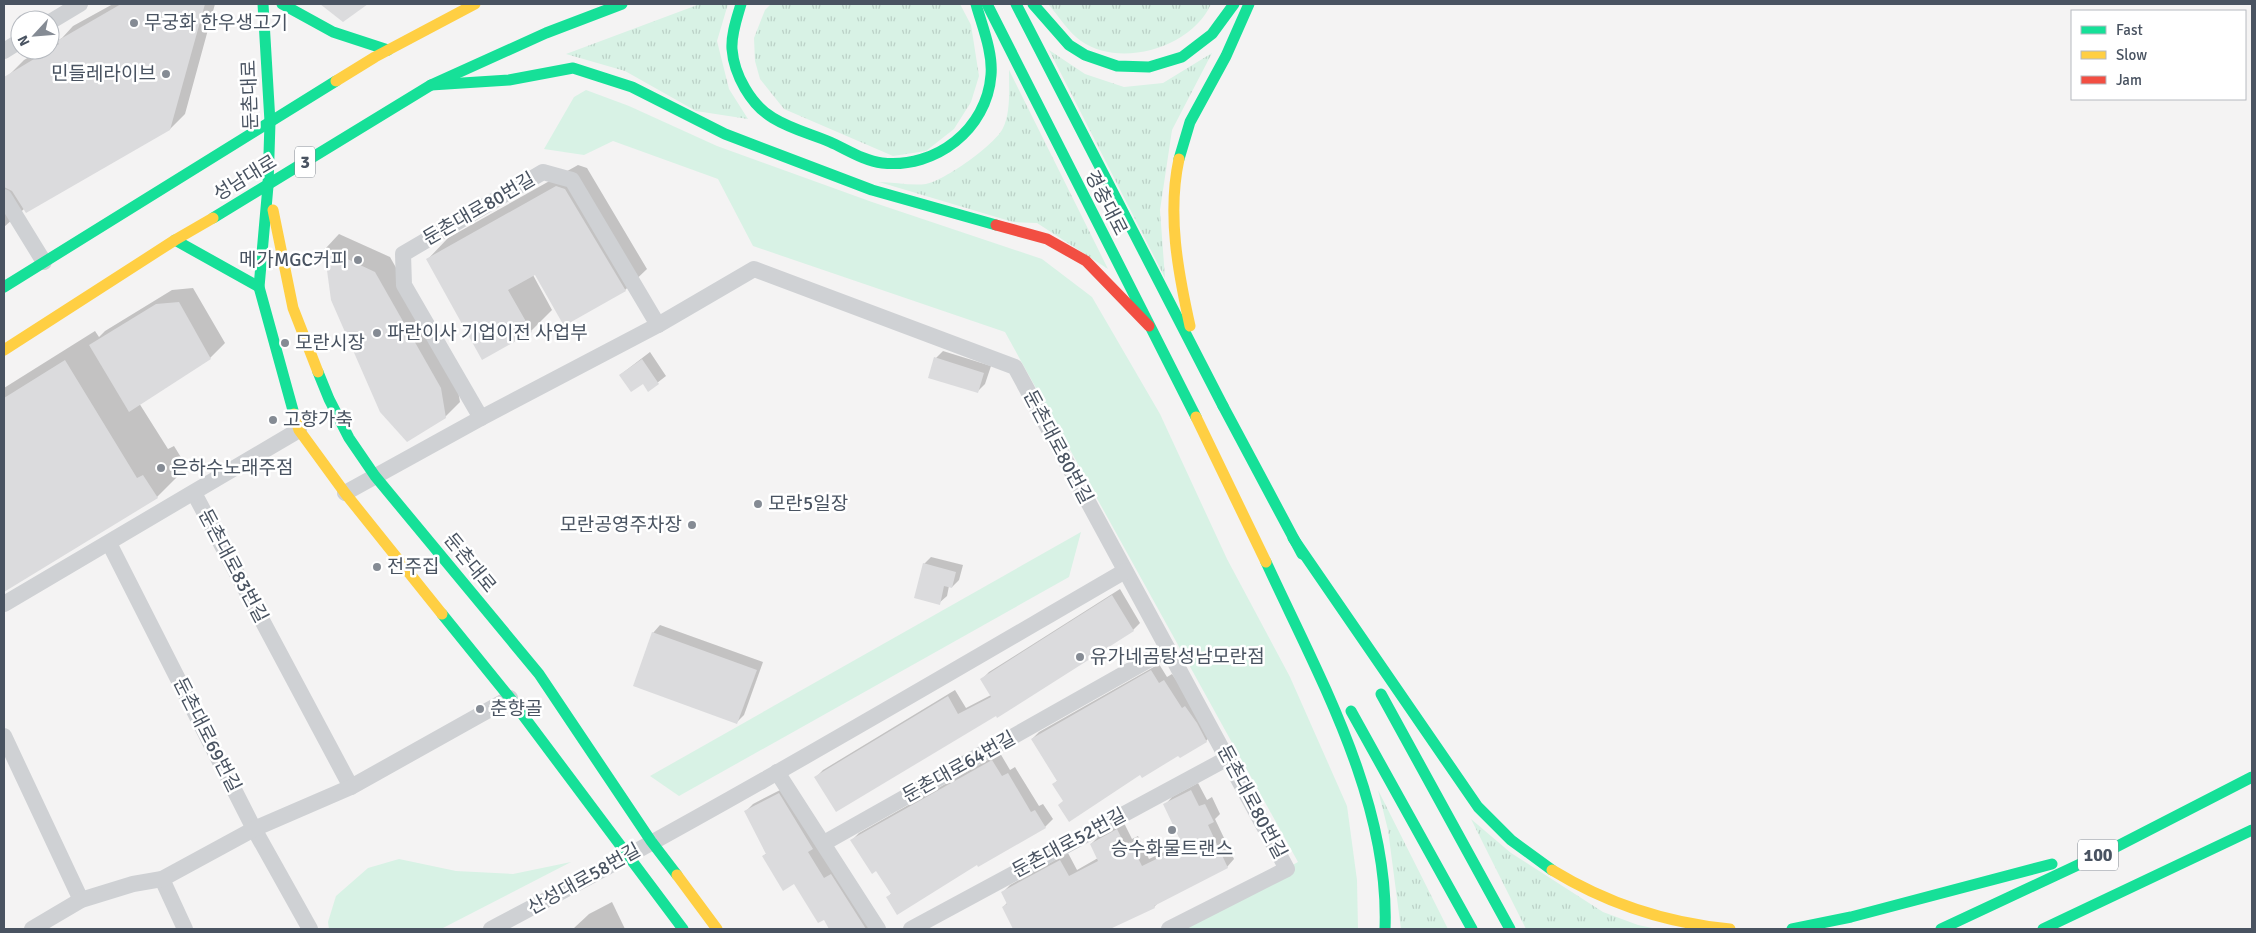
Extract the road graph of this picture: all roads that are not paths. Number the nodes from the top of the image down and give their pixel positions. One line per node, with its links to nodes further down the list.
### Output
1 (80, 4): 13 (street)
2 (263, 4): 16 (main road, 둔촌대로)
3 (282, 4): 14 (main road)
4 (475, 4): 14 (main road, 성남대로)
5 (622, 4): 15 (main road, 성남대로 / 3)
6 (741, 4): 7 (main road)
7 (976, 4)
8 (986, 4): 24 (main road, 경충대로)
9 (1016, 4): 26 (main road, 경충대로)
10 (1033, 4): 11 (main road)
11 (1234, 4)
12 (1249, 4): 26 (main road)
13 (62, 8)
14 (388, 50): 16 (main road, 성남대로)
15 (431, 85): 17 (main road, 성남대로 / 3); 24 (main road)
16 (270, 122): 17 (main road, 둔촌대로); 20 (main road, 성남대로)
17 (268, 186): 19 (main road, 성남대로 / 3); 22 (main road, 둔촌대로); 29 (main road, 둔촌대로)
18 (4, 197): 20 (street)
19 (175, 240): 22 (main road); 25 (main road, 성남대로 / 3)
20 (44, 262): 21 (main road, 성남대로)
21 (4, 287)
22 (259, 287): 28 (main road, 둔촌대로)
23 (658, 325): 27 (street, 둔촌대로80번길); 27 (street, 둔촌대로80번길); 35 (street, 둔촌대로80번길)
24 (1149, 326): 33 (main road, 경충대로)
25 (4, 350)
26 (1200, 362): 32 (main road, 경충대로)
27 (481, 418): 29 (street, 둔촌대로80번길)
28 (299, 430): 30 (street, 둔촌대로83번길); 31 (main road, 둔촌대로)
29 (376, 476): 31 (street, 둔촌대로80번길); 50 (main road, 둔촌대로)
30 (194, 493): 34 (street, 둔촌대로83번길); 47 (street, 둔촌대로83번길)
31 (345, 493): 41 (main road, 둔촌대로)
32 (1293, 538): 38 (main road); 68 (main road)
33 (1256, 539): 40 (main road); 65 (main road)
34 (109, 542): 36 (street, 둔촌대로83번길); 48 (street, 둔촌대로69번길)
35 (1125, 571): 37 (street, 둔촌대로80번길); 45 (street)
36 (4, 604)
37 (1168, 649): 44 (street, 둔촌대로80번길); 51 (street, 둔촌대로64번길)
38 (1360, 656)
39 (1374, 681): 67 (main road)
40 (1338, 686)
41 (510, 698): 47 (street); 53 (main road, 둔촌대로)
42 (1347, 704): 66 (main road)
43 (4, 736): 55 (street)
44 (1228, 758): 63 (street, 둔촌대로52번길); 64 (street, 둔촌대로80번길)
45 (778, 772): 50 (street); 51 (street)
46 (2252, 776): 52 (main road, 100)
47 (351, 787): 48 (street)
48 (254, 829): 54 (street); 58 (street, 둔촌대로69번길)
49 (2252, 830): 71 (main road, 100)
50 (651, 841): 53 (street, 산성대로58번길); 61 (main road, 둔촌대로)
51 (824, 843): 62 (street)
52 (2110, 850): 69 (main road); 70 (main road, 100)
53 (628, 857): 59 (street, 산성대로58번길); 60 (main road, 둔촌대로)
54 (162, 879): 55 (street); 57 (street)
55 (81, 900): 56 (street)
56 (32, 929)
57 (185, 929)
58 (310, 929)
59 (491, 929)
60 (683, 929)
61 (717, 929)
62 (878, 929)
63 (911, 929)
64 (1169, 929)
65 (1385, 929)
66 (1472, 929)
67 (1510, 929)
68 (1730, 929)
69 (1792, 929)
70 (1941, 929)
71 (2043, 929)

